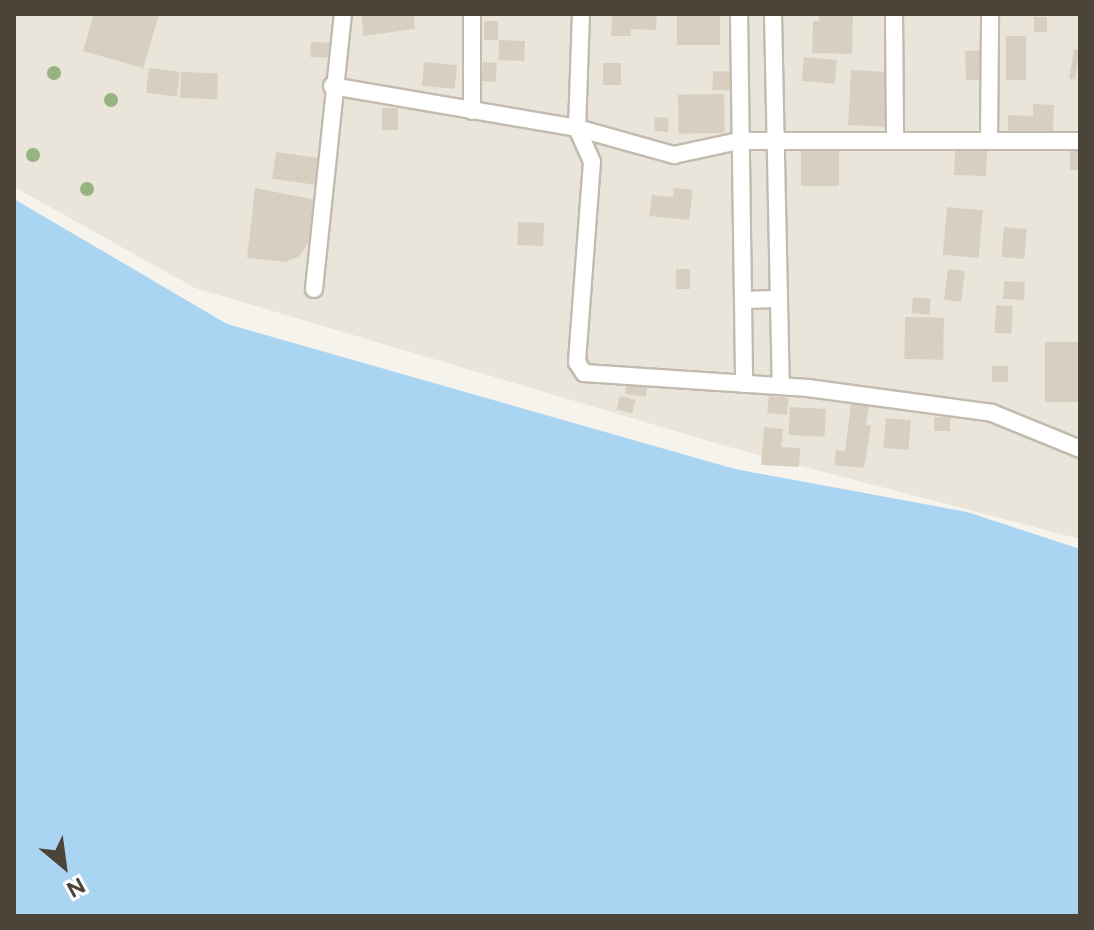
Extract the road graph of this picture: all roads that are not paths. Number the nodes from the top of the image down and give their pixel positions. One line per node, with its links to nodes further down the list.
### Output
1 (343, 14): 8 (street)
2 (472, 14): 9 (street)
3 (581, 14): 10 (street)
4 (739, 14): 13 (street)
5 (773, 14): 14 (street)
6 (894, 14): 11 (street)
7 (990, 14): 12 (street)
8 (332, 86): 9 (street); 16 (street)
9 (472, 111): 10 (street)
10 (577, 128): 13 (street); 19 (street)
11 (895, 139): 12 (street); 14 (street)
12 (989, 140): 15 (street)
13 (739, 141): 14 (street); 18 (street)
14 (774, 141): 17 (street)
15 (1080, 141)
16 (314, 289)
17 (775, 299): 18 (street); 20 (street)
18 (743, 300): 19 (street)
19 (744, 384): 20 (street)
20 (781, 385): 21 (street)
21 (1080, 449)

